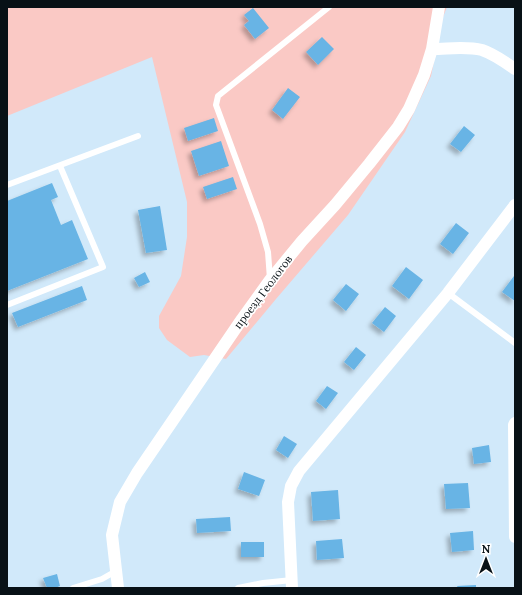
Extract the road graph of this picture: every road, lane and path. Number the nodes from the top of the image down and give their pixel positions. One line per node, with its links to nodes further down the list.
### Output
1 (329, 7): 9 (lane)
2 (439, 7): 3 (street, проезд Геологов)
3 (432, 49): 4 (street); 9 (street, проезд Геологов)
4 (515, 69)
5 (138, 136): 6 (lane)
6 (60, 166): 7 (lane); 11 (lane)
7 (7, 185)
8 (515, 205): 10 (street)
9 (270, 280): 15 (street, проезд Геологов)
10 (448, 293): 12 (lane); 16 (street)
11 (7, 305)
12 (515, 343)
13 (515, 423): 14 (street)
14 (515, 538)
15 (116, 571): 17 (lane); 18 (street, проезд Геологов)
16 (292, 584): 19 (lane)
17 (73, 588)
18 (118, 588)
19 (238, 588)

